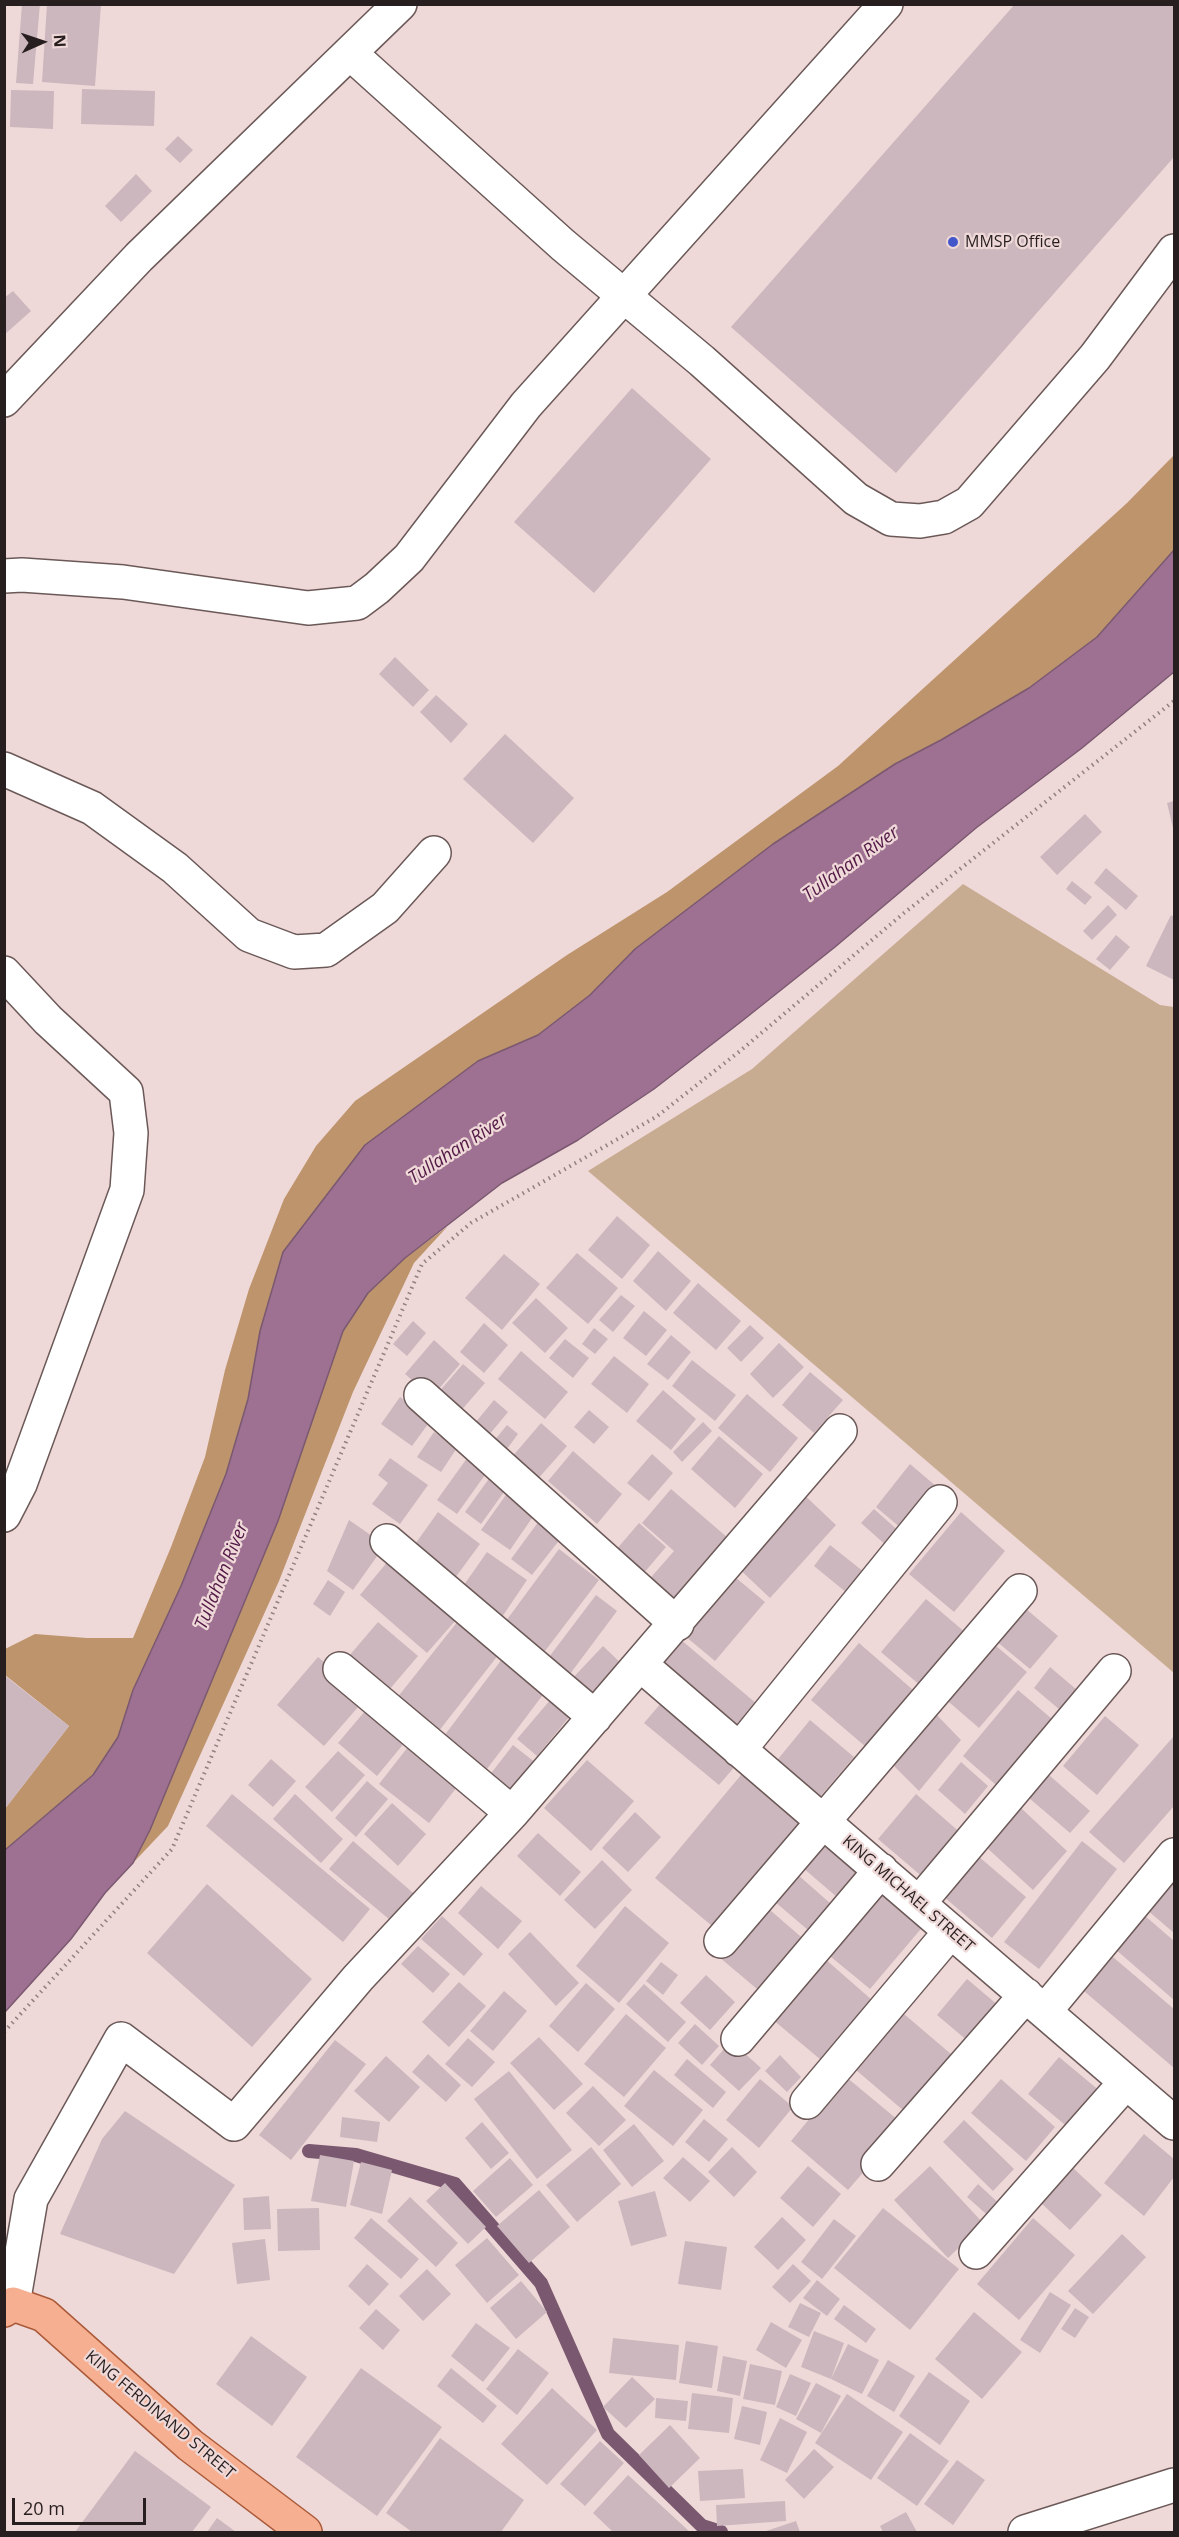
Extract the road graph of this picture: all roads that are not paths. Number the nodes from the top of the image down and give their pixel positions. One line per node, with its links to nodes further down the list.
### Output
1 (400, 4): 3 (street)
2 (886, 4): 5 (street)
3 (351, 54): 5 (street); 6 (street)
4 (1174, 251): 5 (street)
5 (623, 296): 7 (street)
6 (4, 400)
7 (4, 576)
8 (4, 769): 9 (street)
9 (434, 853)
10 (4, 973): 14 (street)
11 (421, 1395): 17 (street)
12 (840, 1431): 17 (street)
13 (940, 1502): 22 (street)
14 (4, 1515)
15 (387, 1541): 21 (street)
16 (1020, 1591): 24 (street)
17 (677, 1624): 18 (street)
18 (641, 1665): 21 (street); 22 (street, KING MICHAEL STREET)
19 (340, 1668): 23 (street)
20 (1114, 1671): 27 (street)
21 (595, 1717): 23 (street)
22 (739, 1749): 24 (street, KING MICHAEL STREET)
23 (512, 1814): 37 (street)
24 (823, 1821): 26 (street, KING MICHAEL STREET); 29 (street)
25 (1174, 1855): 30 (street)
26 (880, 1870): 27 (street, KING MICHAEL STREET); 31 (street)
27 (919, 1904): 28 (street, KING MICHAEL STREET)
28 (951, 1931): 30 (street, KING MICHAEL STREET); 33 (street)
29 (721, 1941)
30 (1036, 2003): 32 (street, KING MICHAEL STREET); 35 (street)
31 (738, 2039)
32 (1126, 2082): 34 (street, KING MICHAEL STREET); 36 (street)
33 (807, 2102)
34 (1174, 2123)
35 (878, 2164)
36 (976, 2252)
37 (9, 2307): 39 (main road, KING FERDINAND STREET)
38 (1174, 2485): 40 (street)
39 (304, 2532)
40 (1025, 2532)

